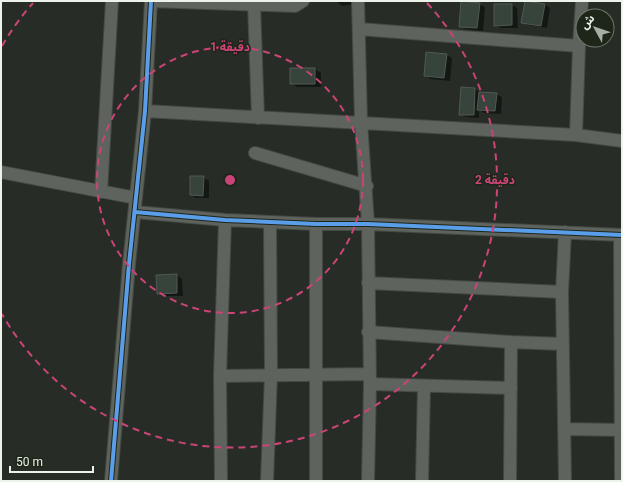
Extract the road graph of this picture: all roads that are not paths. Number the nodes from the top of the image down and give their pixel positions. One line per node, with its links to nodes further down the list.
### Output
1 (112, 1): 17 (street)
2 (151, 1): 5 (street); 9 (street)
3 (303, 1): 5 (street)
4 (358, 1): 6 (street)
5 (254, 4): 10 (street)
6 (359, 29): 7 (street); 11 (street)
7 (575, 46)
8 (579, 48): 12 (street)
9 (145, 111): 10 (street); 18 (street)
10 (258, 118): 11 (street)
11 (361, 122): 12 (street); 16 (street)
12 (576, 134): 13 (street)
13 (622, 141)
14 (255, 153): 16 (street)
15 (1, 172): 17 (street)
16 (367, 186): 23 (street)
17 (101, 192): 18 (street)
18 (136, 198): 19 (street)
19 (135, 212): 20 (street); 39 (street)
20 (225, 220): 21 (street); 33 (street)
21 (270, 222): 22 (street); 31 (street)
22 (316, 224): 23 (street); 32 (street)
23 (368, 224): 24 (street); 26 (street)
24 (565, 232): 25 (street); 27 (street)
25 (621, 235): 38 (street)
26 (368, 283): 27 (street); 28 (street)
27 (562, 292): 30 (street)
28 (368, 332): 29 (street); 34 (street)
29 (511, 342): 30 (street); 36 (street)
30 (562, 344): 37 (street)
31 (271, 374): 32 (street); 33 (street); 41 (street)
32 (316, 374): 34 (street); 42 (street)
33 (220, 376): 40 (street)
34 (369, 379): 35 (street); 43 (street)
35 (424, 386): 36 (street); 44 (street)
36 (511, 388): 45 (street)
37 (564, 429): 38 (street); 46 (street)
38 (621, 430): 47 (street)
39 (111, 481)
40 (221, 481)
41 (267, 481)
42 (316, 481)
43 (368, 481)
44 (422, 481)
45 (510, 481)
46 (565, 481)
47 (621, 481)

